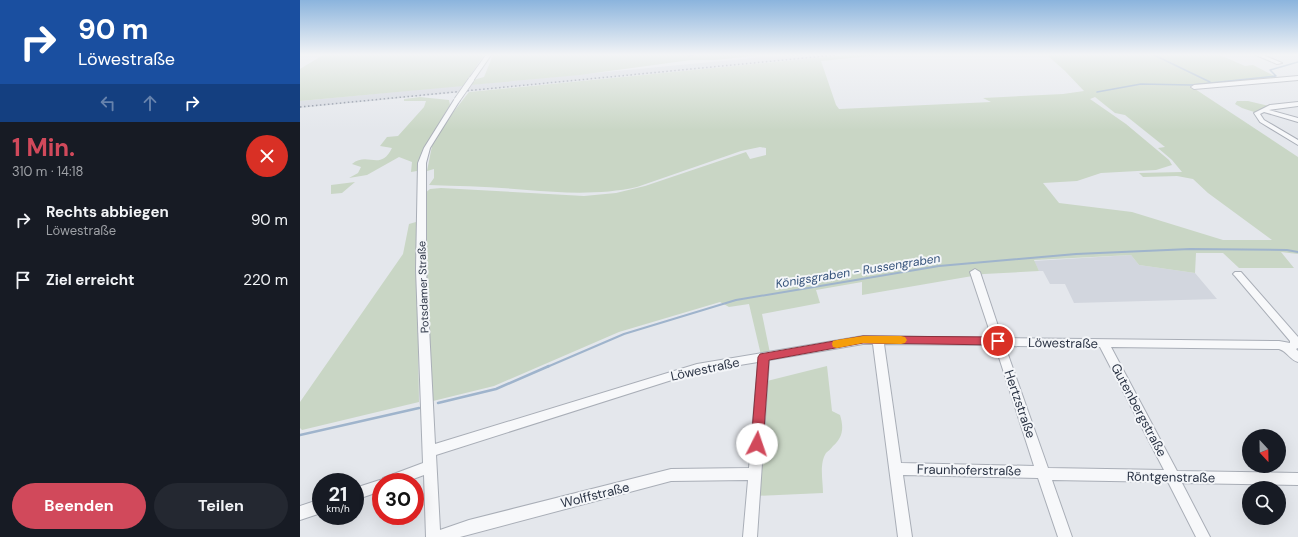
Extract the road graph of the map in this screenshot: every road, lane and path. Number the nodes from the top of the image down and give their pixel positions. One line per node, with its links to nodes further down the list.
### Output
1 (471, 80): 16 (street, Potsdamer Straße, bridge)
2 (1274, 80): 3 (street)
3 (1194, 87)
4 (1298, 104): 5 (street)
5 (1263, 109): 6 (street); 7 (street)
6 (1298, 120)
7 (1298, 144)
8 (975, 272): 11 (street, Hertzstraße)
9 (1238, 274): 13 (street)
10 (878, 340): 11 (street, Löwestraße); 14 (street, Löwestraße); 18 (street)
11 (998, 341): 12 (street, Löwestraße); 20 (street, Hertzstraße)
12 (1104, 344): 13 (street, Löwestraße); 22 (street, Gutenbergstraße)
13 (1289, 348): 15 (street)
14 (764, 357): 16 (street, Löwestraße); 21 (street)
15 (1298, 358)
16 (429, 451): 17 (street, Potsdamer Straße)
17 (430, 467): 19 (street); 26 (street, Potsdamer Straße)
18 (896, 469): 20 (street, Fraunhoferstraße); 29 (street)
19 (413, 473)
20 (1044, 473): 22 (street, Röntgenstraße); 30 (street, Hertzstraße)
21 (755, 474): 27 (street, Wolffstraße); 28 (street)
22 (1173, 477): 23 (street, Röntgenstraße); 31 (street, Gutenbergstraße)
23 (1298, 479)
24 (312, 509): 25 (street)
25 (300, 514)
26 (433, 537)
27 (439, 537)
28 (750, 537)
29 (905, 537)
30 (1065, 537)
31 (1203, 537)

